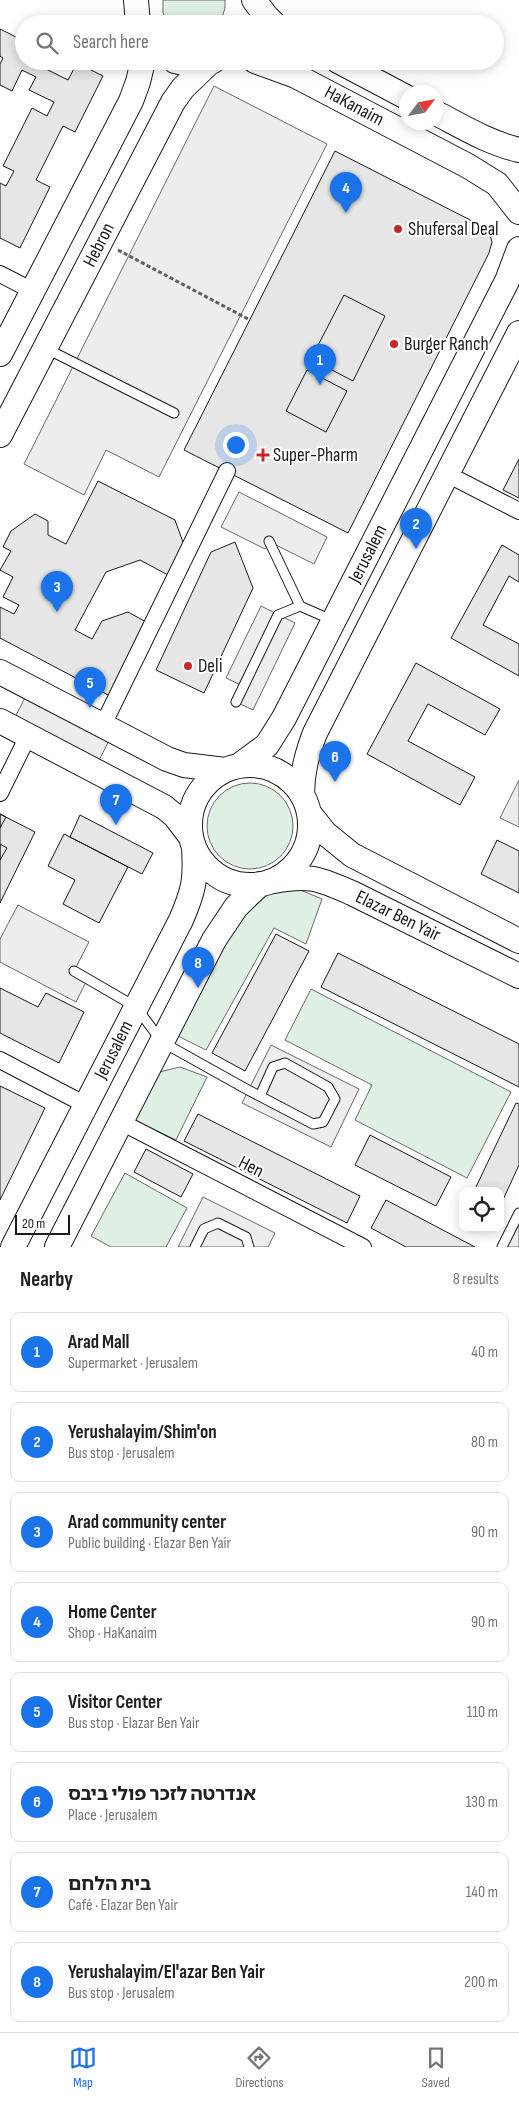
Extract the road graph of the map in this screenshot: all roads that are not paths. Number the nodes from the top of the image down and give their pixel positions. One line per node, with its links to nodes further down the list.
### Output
1 (253, 0): 2 (street); 3 (street)
2 (251, 15)
3 (265, 15)
4 (141, 70): 16 (street, Hebron)
5 (202, 70): 18 (street, Hebron)
6 (280, 70): 13 (street, HaKanaim)
7 (355, 70): 8 (street, HaKanaim)
8 (399, 94)
9 (444, 117): 10 (street)
10 (519, 150)
11 (519, 196): 12 (street)
12 (519, 203)
13 (519, 212)
14 (519, 249): 27 (street, Jerusalem)
15 (0, 274): 16 (street)
16 (33, 291): 19 (street, Hebron)
17 (519, 333): 23 (street, Jerusalem)
18 (45, 348): 20 (lane); 21 (street, Hebron)
19 (0, 354)
20 (174, 413)
21 (0, 436)
22 (227, 471): 31 (street)
23 (447, 474): 24 (street); 35 (street, Jerusalem)
24 (519, 511)
25 (269, 541): 26 (lane)
26 (300, 606): 27 (lane); 29 (lane)
27 (334, 621): 33 (street, Jerusalem)
28 (0, 672): 31 (street)
29 (236, 702)
30 (0, 721): 32 (street)
31 (102, 725): 33 (street)
32 (28, 736): 34 (street); 36 (street)
33 (232, 768): 35 (street); 36 (street)
34 (0, 793)
35 (306, 804): 37 (street); 38 (street, Elazar Ben Yair)
36 (193, 842): 37 (street); 41 (street, Jerusalem)
37 (266, 883): 40 (street, Elazar Ben Yair); 42 (street, Jerusalem)
38 (519, 940)
39 (74, 971): 41 (lane)
40 (519, 976)
41 (136, 1007): 42 (lane); 45 (street, Jerusalem)
42 (162, 1042): 44 (lane); 46 (street, Jerusalem)
43 (0, 1060): 45 (street)
44 (260, 1096): 44 (lane)
45 (86, 1105): 49 (street, Jerusalem)
46 (121, 1122): 48 (street, Jerusalem); 52 (street, Hen)
47 (519, 1213): 53 (lane)
48 (61, 1243)
49 (13, 1247)
50 (195, 1247): 51 (lane)
51 (249, 1247)
52 (363, 1247)
53 (502, 1247)

